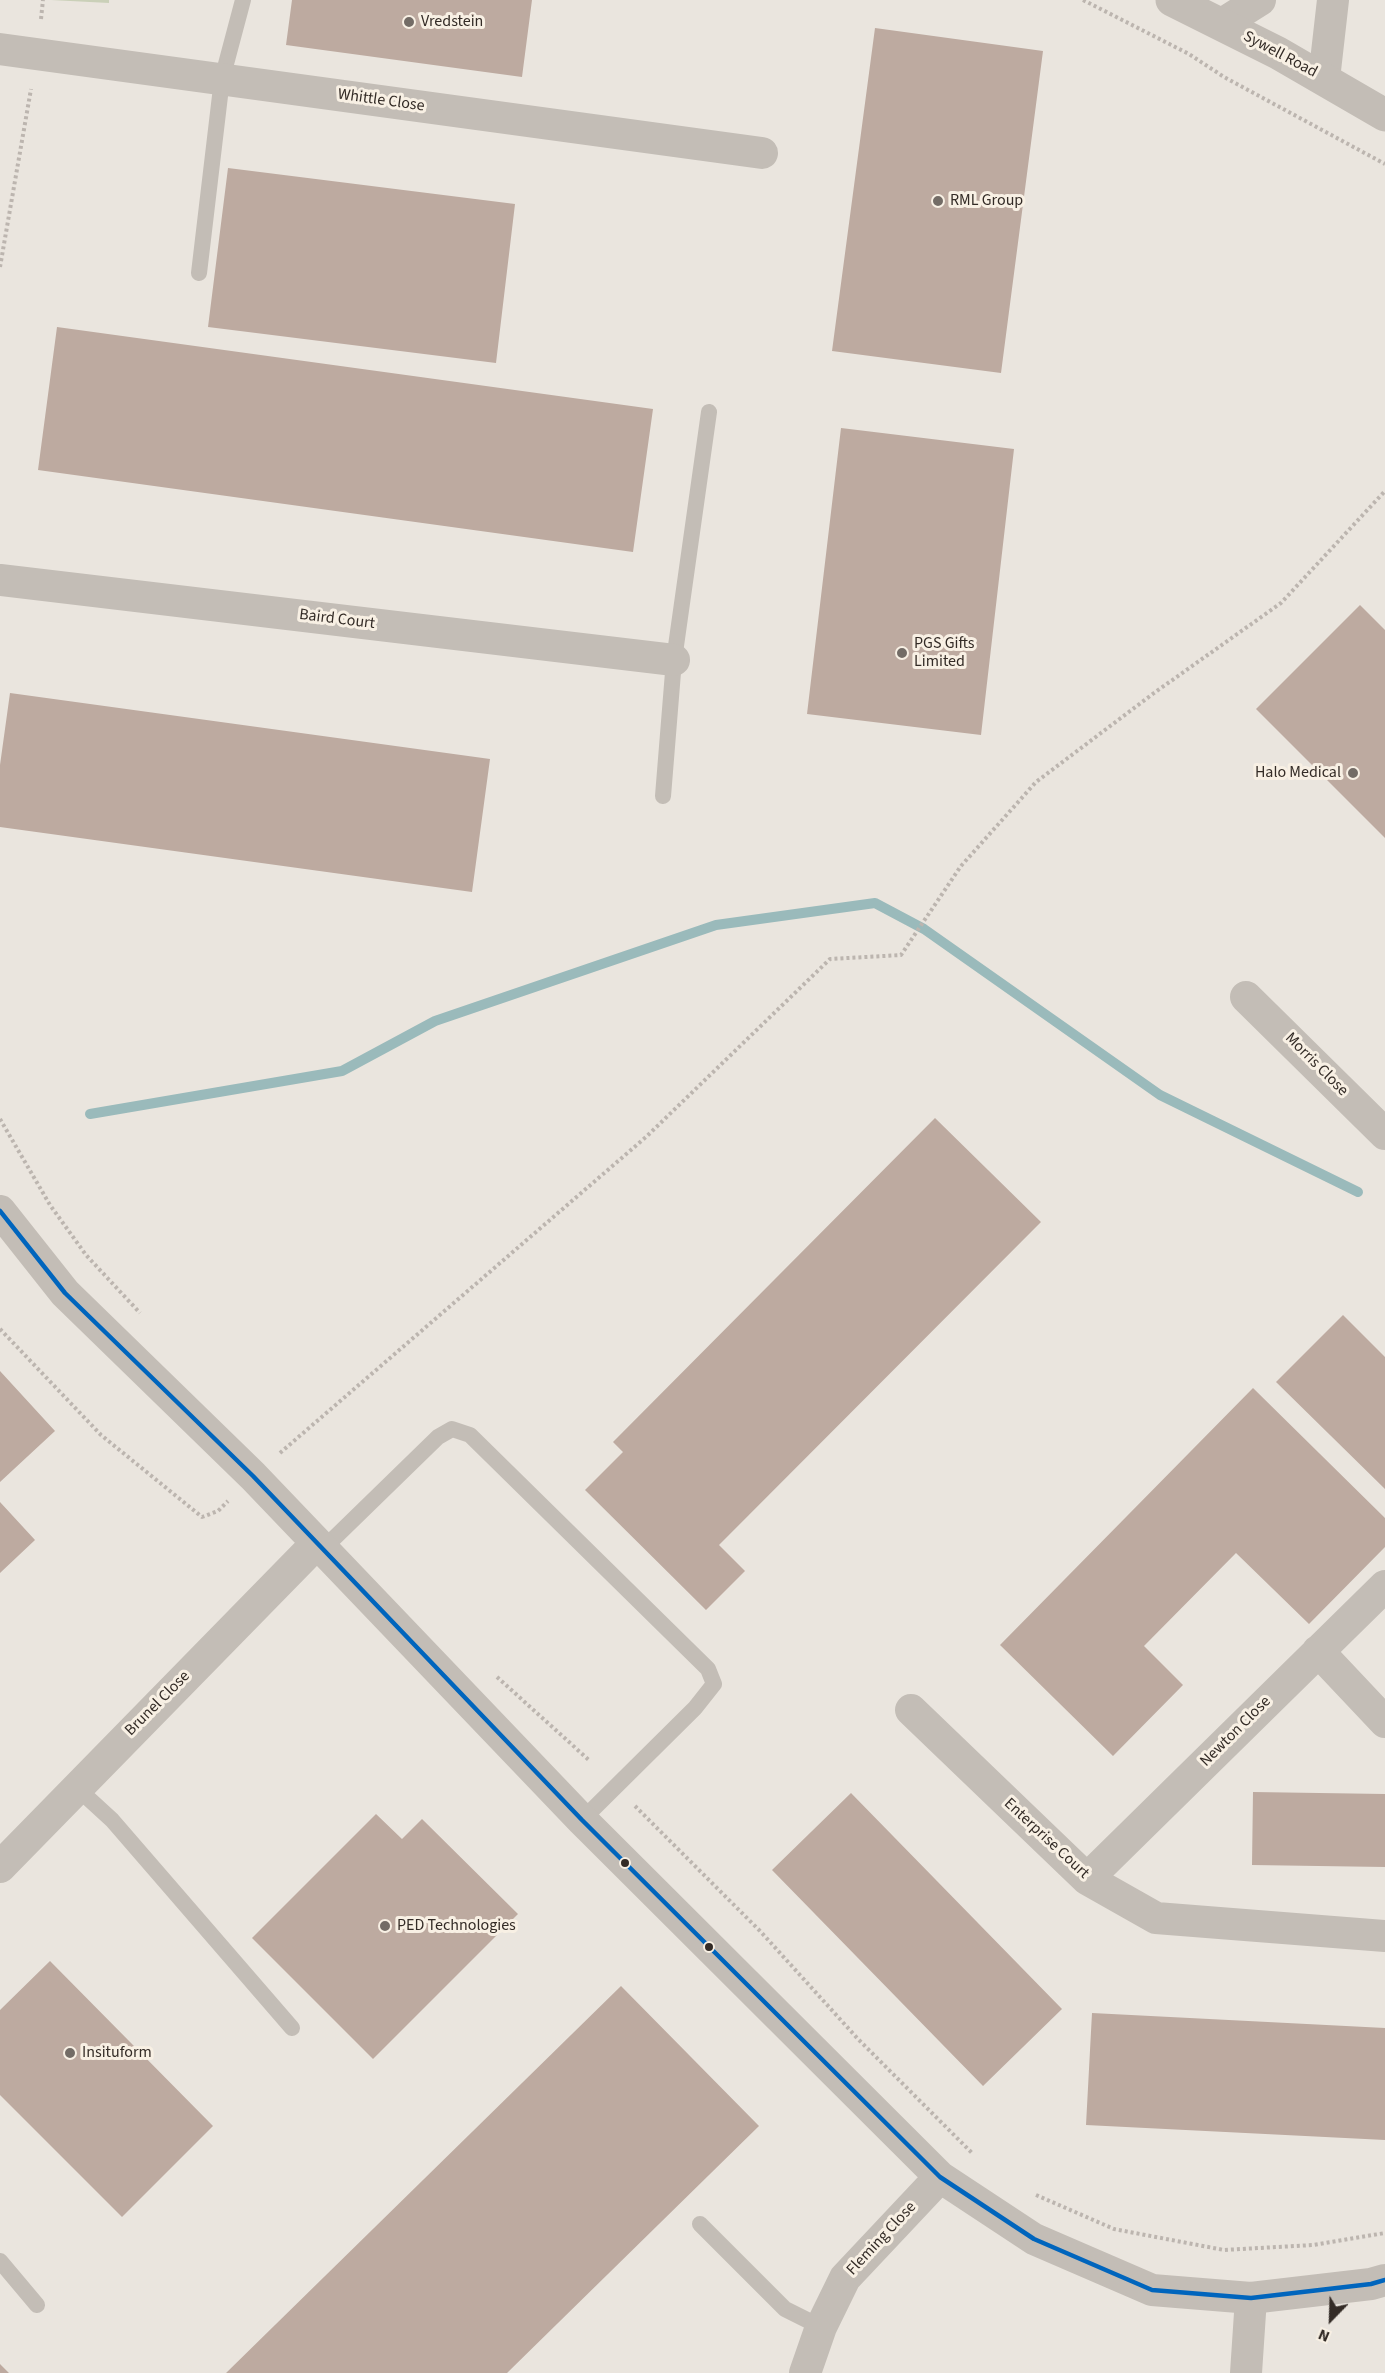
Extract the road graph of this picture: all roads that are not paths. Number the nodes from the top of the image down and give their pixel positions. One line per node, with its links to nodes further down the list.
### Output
1 (243, 0): 7 (lane)
2 (1172, 0): 5 (street, Sywell Road)
3 (1260, 0): 5 (street)
4 (1332, 0): 8 (street)
5 (1222, 24): 8 (street, Sywell Road)
6 (0, 49): 7 (street, Whittle Close)
7 (222, 79): 10 (street, Whittle Close); 11 (lane)
8 (1324, 79): 9 (street, Sywell Road)
9 (1385, 115)
10 (762, 153)
11 (199, 273)
12 (709, 412): 14 (lane)
13 (0, 580): 14 (street, Baird Court)
14 (674, 660): 15 (lane)
15 (663, 796)
16 (1246, 997): 17 (street, Morris Close)
17 (1385, 1134)
18 (0, 1211): 19 (street)
19 (320, 1546): 24 (street, Brunel Close); 25 (street); 25 (lane)
20 (1385, 1586): 21 (street, Newton Close)
21 (1318, 1651): 23 (street); 27 (street, Newton Close)
22 (910, 1710): 27 (street, Enterprise Court)
23 (1385, 1722)
24 (76, 1787): 26 (street, Brunel Close); 29 (lane)
25 (582, 1820): 30 (street)
26 (0, 1866)
27 (1087, 1879): 28 (street, Enterprise Court)
28 (1385, 1936)
29 (292, 2028)
30 (940, 2177): 34 (street); 36 (street, Fleming Close)
31 (700, 2224): 36 (lane)
32 (0, 2261): 35 (lane)
33 (1385, 2280): 34 (street)
34 (1251, 2298): 38 (street)
35 (37, 2305)
36 (821, 2327): 37 (street, Fleming Close)
37 (804, 2373)
38 (1246, 2373)

